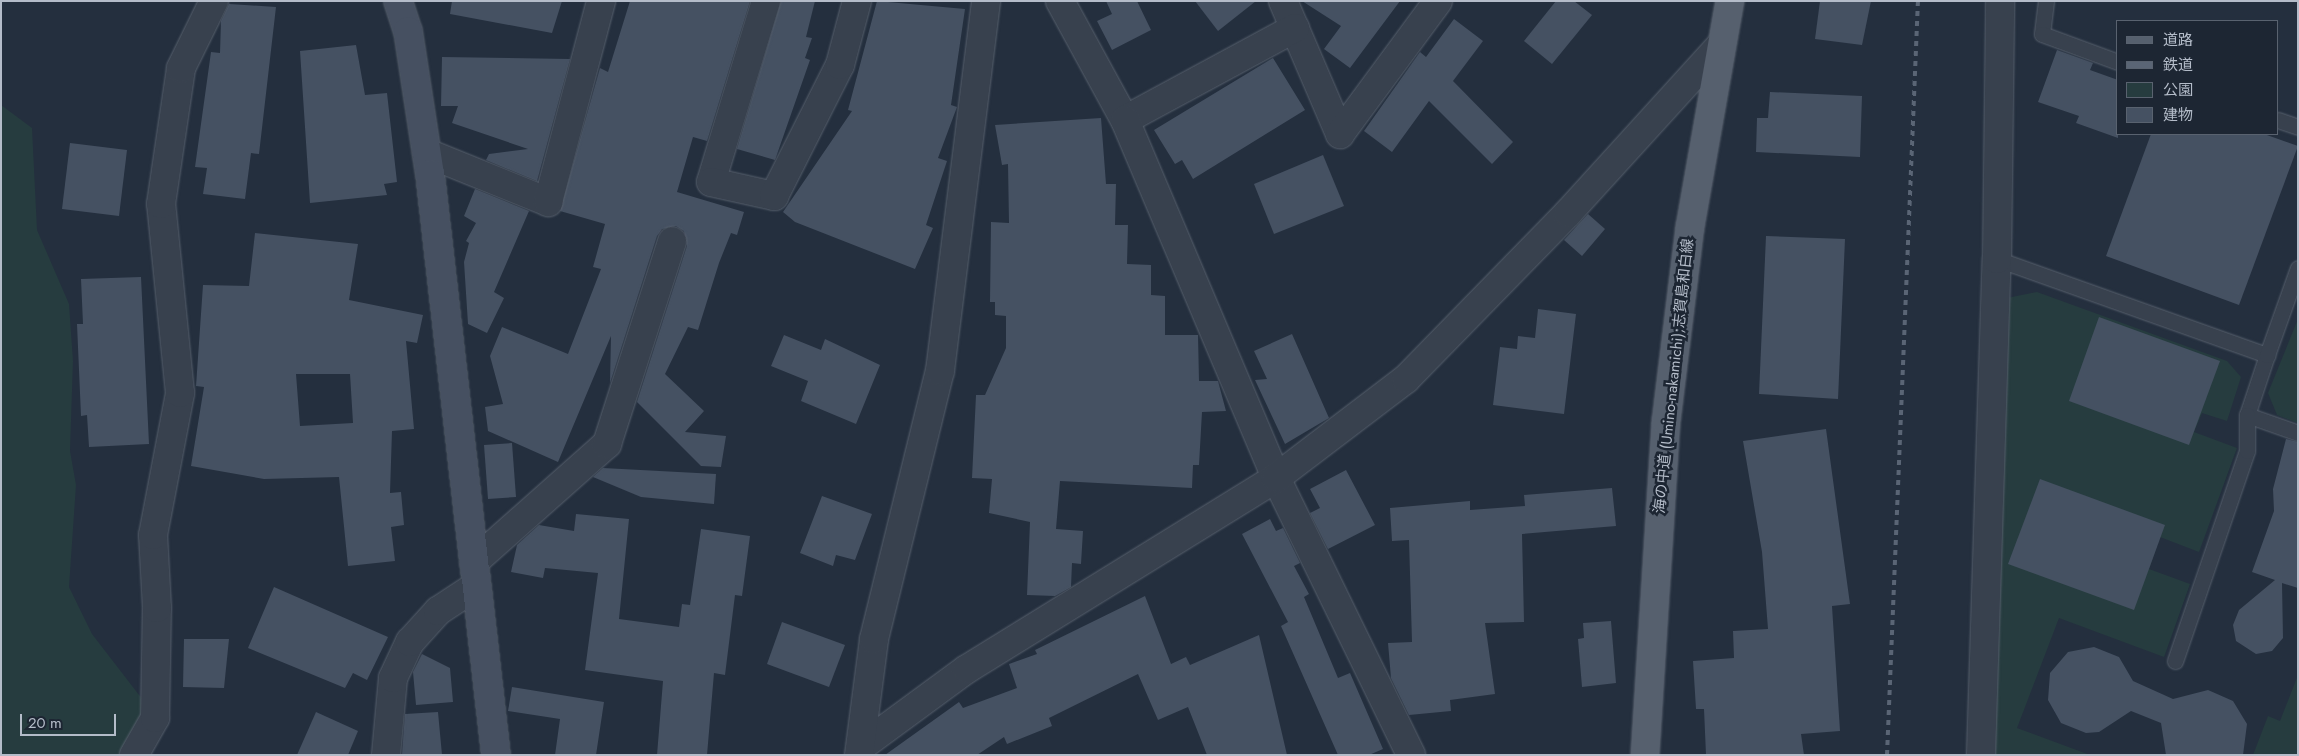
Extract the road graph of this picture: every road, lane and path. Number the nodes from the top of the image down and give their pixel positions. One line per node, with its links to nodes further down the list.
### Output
1 (214, 1): 30 (street)
2 (398, 1): 19 (street)
3 (601, 1): 19 (street)
4 (766, 1): 5 (street)
5 (857, 1)
6 (986, 1): 29 (street)
7 (1060, 1): 16 (street)
8 (1283, 1): 13 (street)
9 (1438, 1): 13 (street)
10 (1730, 1): 14 (main road, 海の中道 (Umino-nakamichi);志賀島和白線)
11 (2000, 1): 21 (street)
12 (2046, 1): 15 (lane)
13 (1295, 28): 16 (street)
14 (1721, 45): 26 (street); 34 (main road, 海の中道 (Umino-nakamichi);志賀島和白線)
15 (2116, 61)
16 (1125, 120): 26 (street)
17 (2279, 120): 18 (lane)
18 (2298, 127)
19 (427, 153): 27 (street)
20 (672, 240): 27 (street)
21 (1997, 259): 23 (lane); 35 (street)
22 (2298, 268): 23 (lane)
23 (2267, 355): 24 (lane)
24 (2247, 415): 25 (lane); 28 (lane)
25 (2298, 433)
26 (1276, 478): 29 (street); 33 (street)
27 (475, 574): 31 (street); 32 (street)
28 (2174, 661)
29 (861, 750)
30 (134, 755)
31 (386, 755)
32 (496, 755)
33 (1411, 755)
34 (1644, 755)
35 (1981, 755)

